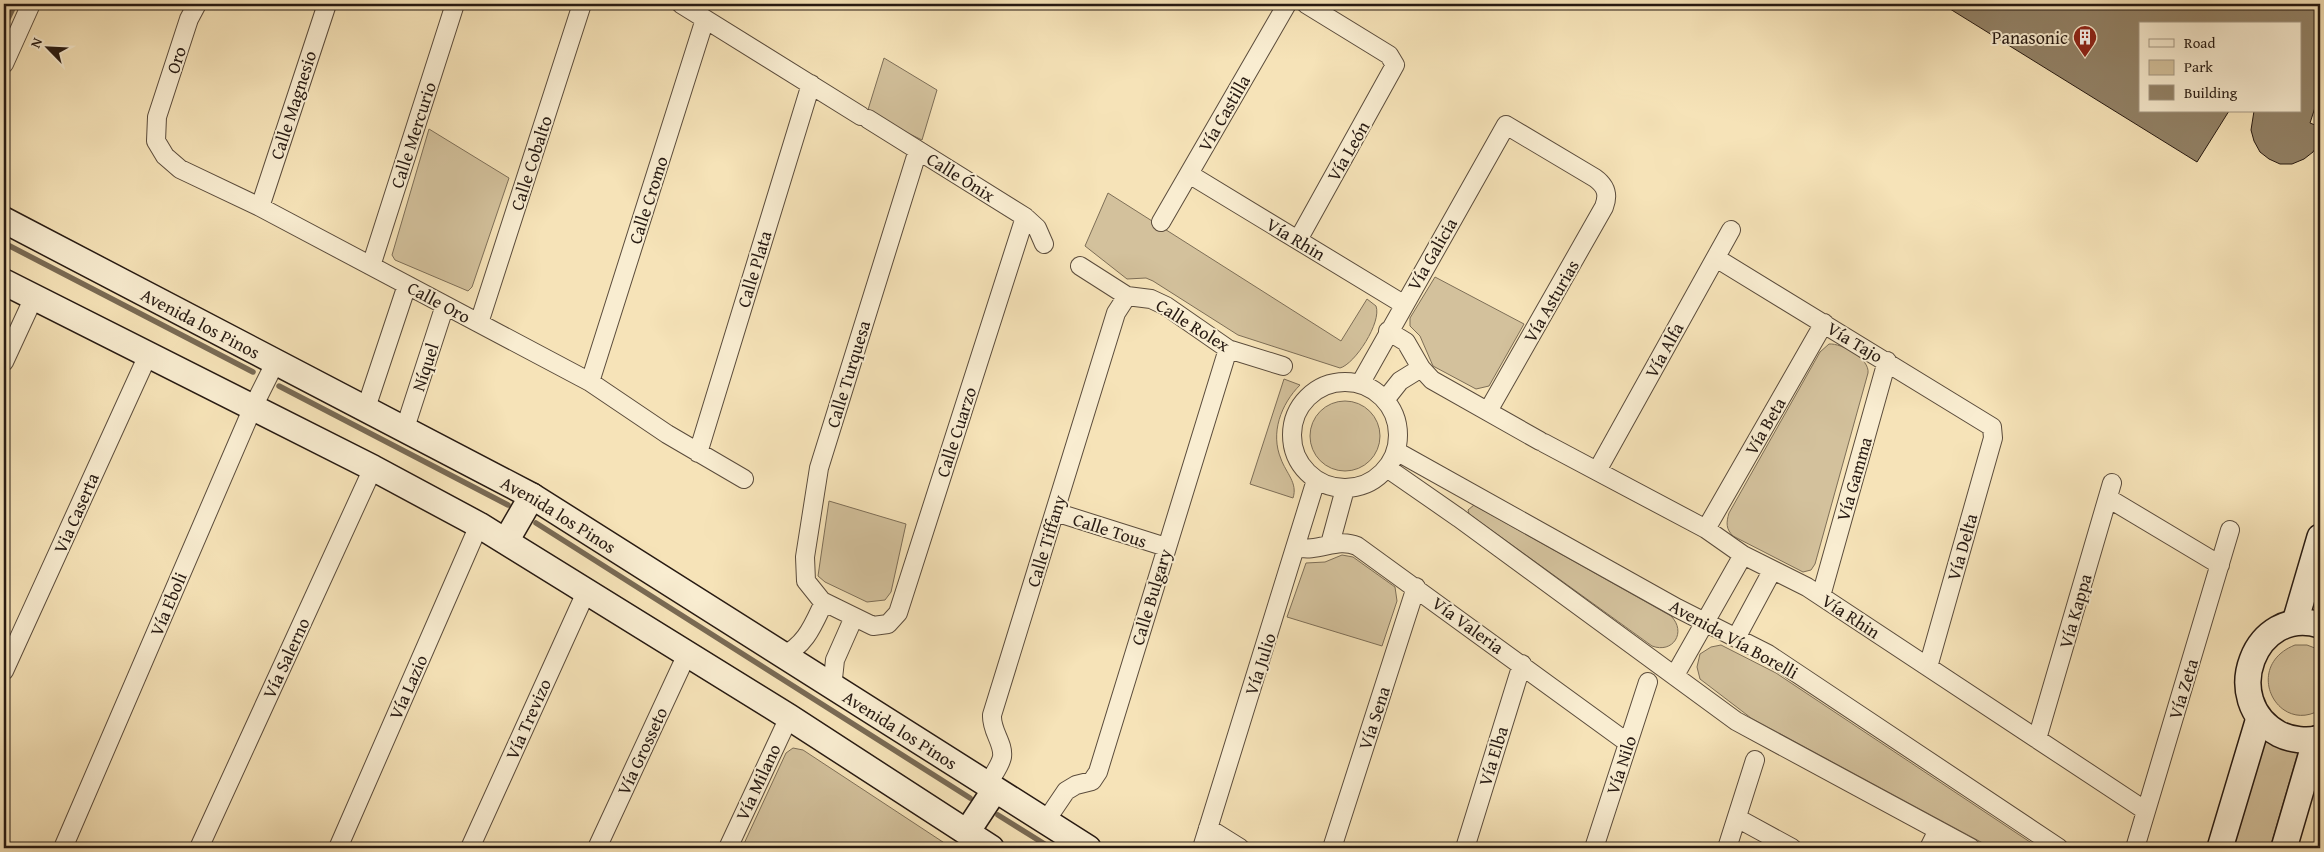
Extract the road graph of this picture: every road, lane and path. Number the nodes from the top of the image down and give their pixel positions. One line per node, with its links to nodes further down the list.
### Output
1 (31, 4): 10 (street)
2 (197, 4): 12 (street, Oro)
3 (327, 4): 16 (street, Calle Magnesio)
4 (455, 4): 24 (street, Calle Mercurio)
5 (582, 4): 32 (street, Calle Cobalto)
6 (681, 4): 9 (street)
7 (1287, 4): 14 (street, Vía Castilla)
8 (1306, 4): 21 (street, Vía León)
9 (706, 19): 11 (street); 42 (street, Calle Cromo)
10 (4, 64)
11 (810, 84): 13 (street, Calle Ónix); 51 (street, Calle Plata)
12 (157, 117): 16 (street, Calle Oro)
13 (918, 150): 17 (street, Calle Ónix); 76 (street, Calle Turquesa)
14 (1189, 174): 19 (street, Vía Castilla); 21 (street, Vía Rhin)
15 (1606, 189): 30 (street, Vía Galicia); 47 (street, Vía Asturias)
16 (260, 207): 24 (street, Calle Oro)
17 (1025, 217): 22 (street, Calle Ónix); 77 (street, Calle Cuarzo)
18 (4, 220): 37 (street, Avenida los Pinos)
19 (1161, 222)
20 (1731, 230): 23 (street, Vía Alfa)
21 (1298, 240): 30 (street, Vía Rhin)
22 (1044, 244)
23 (1716, 258): 33 (street, Vía Tajo); 54 (street, Vía Alfa)
24 (371, 266): 27 (street, Calle Oro)
25 (1080, 266): 28 (street, Calle Rolex)
26 (4, 282): 29 (street)
27 (408, 285): 31 (street, Calle Oro); 46 (street)
28 (1127, 296): 35 (street, Calle Rolex); 61 (street, Calle Tiffany)
29 (34, 297): 36 (street); 39 (street)
30 (1403, 304): 34 (street, Vía Galicia)
31 (445, 305): 32 (street, Calle Oro); 49 (street, Níquel)
32 (479, 323): 42 (street, Calle Oro)
33 (1824, 323): 38 (street, Vía Tajo); 63 (street, Vía Beta)
34 (1388, 331): 41 (street, Vía Rhin); 43 (street, Vía Galicia)
35 (1228, 349): 40 (street, Calle Rolex); 68 (street, Calle Bulgary)
36 (148, 355): 45 (street); 86 (street, Via Caserta)
37 (276, 361): 45 (street, Vía Eboli); 46 (street, Avenida los Pinos)
38 (1887, 361): 48 (street, Vía Tajo); 75 (street, Vía Gamma)
39 (4, 362)
40 (1283, 366)
41 (1421, 368): 44 (street); 47 (street, Vía Rhin)
42 (590, 382): 51 (street, Calle Oro)
43 (1360, 384): 44 (street); 57 (street)
44 (1385, 400): 50 (street)
45 (253, 407): 52 (street); 103 (street, Vía Eboli)
46 (366, 408): 49 (street, Avenida los Pinos)
47 (1488, 411): 54 (street, Vía Rhin)
48 (1992, 427): 85 (street, Vía Delta)
49 (405, 428): 59 (street, Avenida los Pinos)
50 (1396, 451): 53 (street); 55 (street, Avenida Vía Borelli)
51 (698, 453): 56 (street, Calle Oro)
52 (373, 468): 62 (street); 104 (street, Vía Salerno)
53 (1387, 468): 58 (street); 60 (street)
54 (1596, 470): 63 (street, Vía Rhin)
55 (1444, 477): 60 (street); 79 (street, Avenida Vía Borelli)
56 (744, 479)
57 (1316, 480): 58 (street); 69 (street, Vía Julio)
58 (1345, 489): 67 (street)
59 (532, 496): 66 (street); 83 (street, Avenida los Pinos)
60 (1430, 499): 87 (street)
61 (1055, 512): 68 (street, Calle Tous); 96 (street, Calle Tiffany)
62 (479, 525): 66 (street); 105 (street, Vía Lazio)
63 (1706, 529): 70 (street, Vía Rhin)
64 (2230, 530): 71 (street, Vía Zeta)
65 (2320, 537): 78 (street)
66 (506, 541): 74 (street)
67 (1330, 544): 69 (street, Vía Valeria); 73 (street, Vía Valeria)
68 (1166, 547): 99 (street, Calle Bulgary)
69 (1296, 547): 100 (street, Vía Julio)
70 (1743, 555): 72 (street, Vía Rhin); 79 (street)
71 (2220, 565): 92 (street, Vía Kappa); 97 (street, Vía Zeta)
72 (1772, 571): 75 (street, Vía Rhin); 81 (street)
73 (1416, 588): 84 (street, Vía Valeria); 113 (street, Vía Sena)
74 (587, 590): 82 (street); 106 (street, Vía Trevizo)
75 (1821, 596): 85 (street, Vía Rhin)
76 (821, 600): 77 (street); 83 (street)
77 (861, 621): 89 (street)
78 (2295, 622): 80 (street); 91 (street)
79 (1706, 623): 81 (street, Avenida Vía Borelli); 87 (street)
80 (2320, 624)
81 (1736, 638): 120 (street, Avenida Vía Borelli)
82 (687, 654): 90 (street); 107 (street, Vía Grosseto)
83 (782, 656): 89 (street, Avenida los Pinos)
84 (1522, 664): 94 (street, Vía Valeria); 114 (street, Vía Elba)
85 (1928, 667): 92 (street, Vía Rhin)
86 (4, 671)
87 (1675, 675): 101 (street)
88 (1648, 682): 94 (street, Vía Nilo)
89 (832, 688): 96 (street, Avenida los Pinos)
90 (788, 717): 102 (street); 108 (street, Vía Milano)
91 (2259, 718): 93 (street); 122 (street)
92 (2037, 739): 97 (street, Vía Rhin)
93 (2318, 739): 123 (street)
94 (1628, 743): 115 (street, Vía Nilo)
95 (1755, 760): 98 (street)
96 (990, 788): 99 (street, Avenida los Pinos); 102 (street)
97 (2146, 811): 121 (street, Vía Zeta)
98 (1737, 818): 116 (street); 117 (street)
99 (1045, 822): 110 (street, Avenida los Pinos)
100 (1208, 828): 111 (street, Vía Julio); 112 (street)
101 (1938, 830): 118 (street); 119 (street)
102 (967, 832): 109 (street)
103 (63, 848)
104 (200, 848)
105 (338, 848)
106 (470, 848)
107 (597, 848)
108 (728, 848)
109 (992, 848)
110 (1088, 848)
111 (1202, 848)
112 (1240, 848)
113 (1332, 848)
114 (1465, 848)
115 (1594, 848)
116 (1727, 848)
117 (1792, 848)
118 (1929, 848)
119 (1970, 848)
120 (2059, 848)
121 (2135, 848)
122 (2220, 848)
123 (2284, 848)

